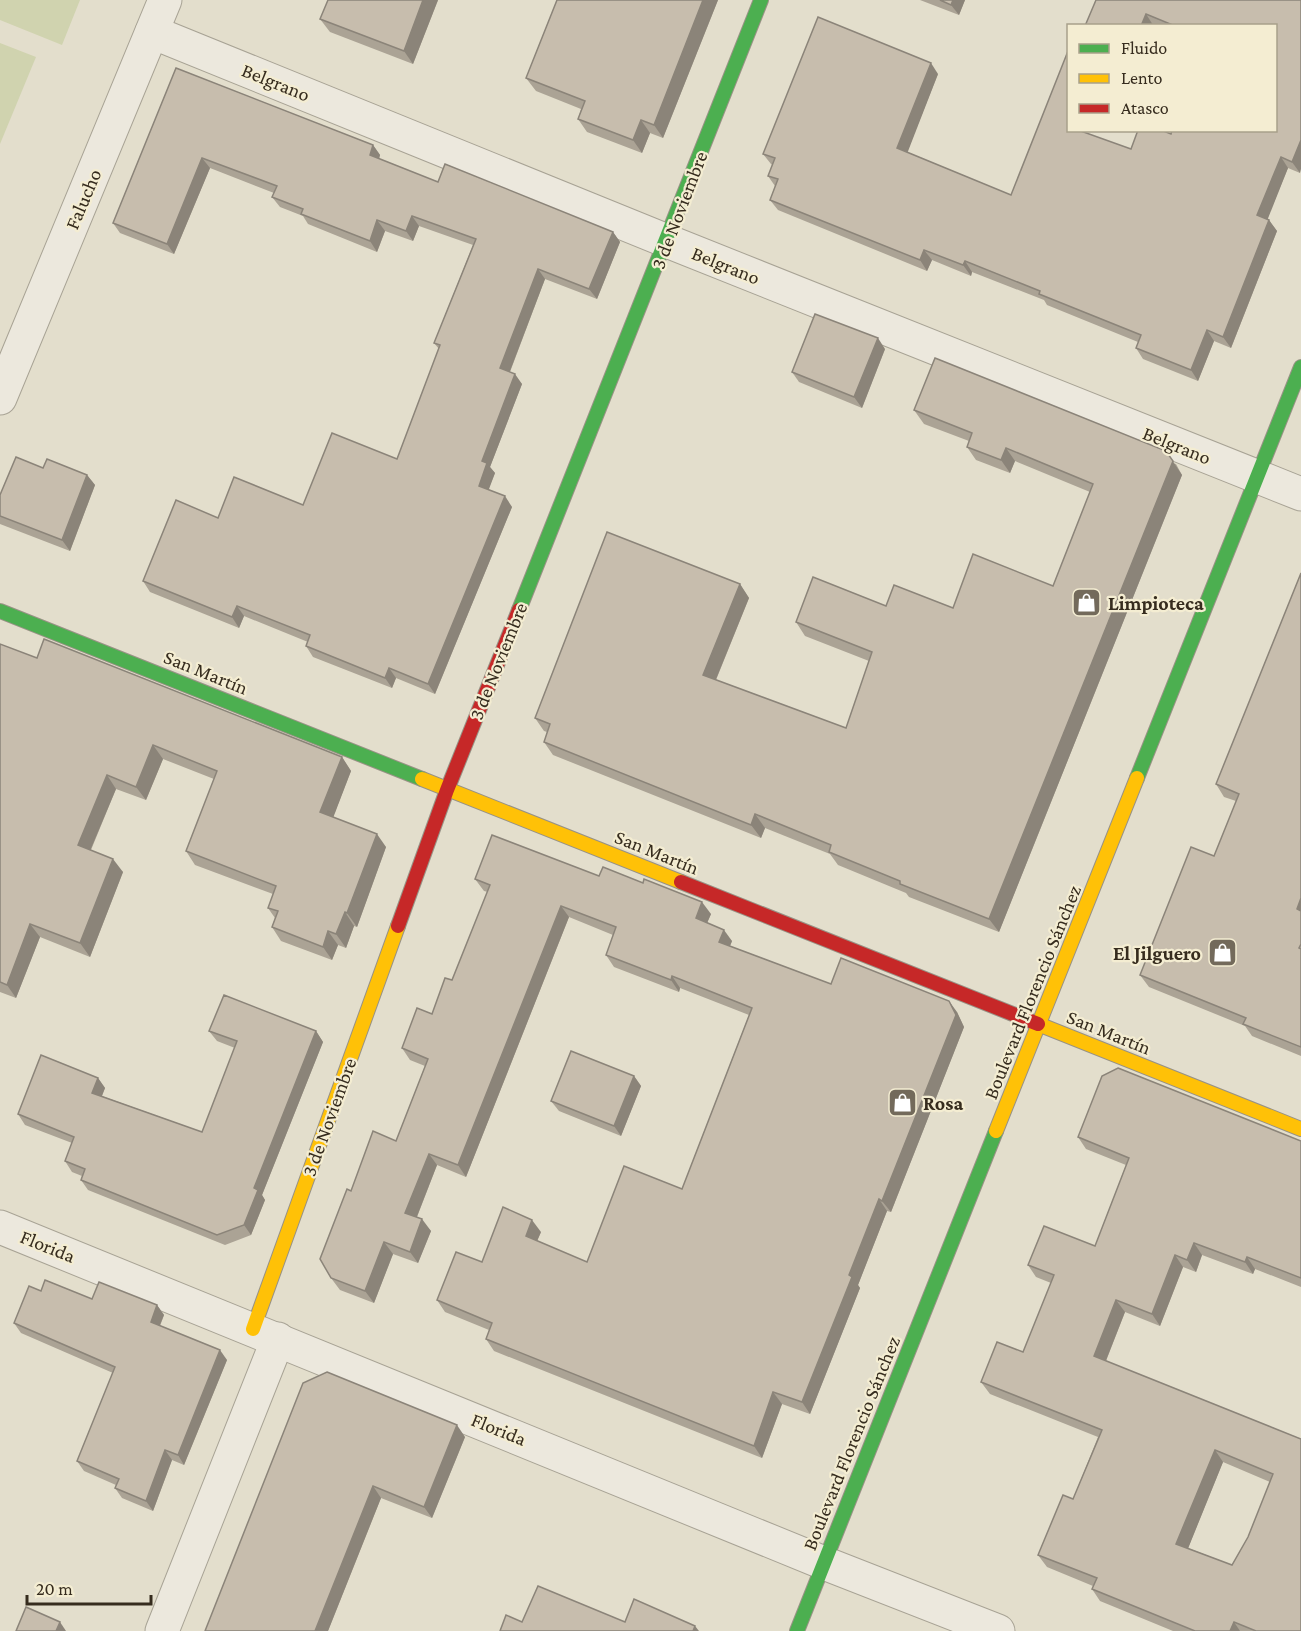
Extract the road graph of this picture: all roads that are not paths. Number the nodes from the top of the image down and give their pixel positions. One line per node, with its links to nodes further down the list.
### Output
1 (165, 0): 3 (street, Falucho)
2 (761, 0): 4 (street, 3 de Noviembre)
3 (152, 32): 4 (street, Belgrano); 6 (street, Falucho)
4 (667, 241): 7 (street, Belgrano); 10 (street, 3 de Noviembre)
5 (1301, 367): 7 (street, Boulevard Florencio Sánchez)
6 (0, 398)
7 (1257, 476): 8 (street, Belgrano); 11 (street, Boulevard Florencio Sánchez)
8 (1301, 494)
9 (0, 611): 10 (street, San Martín)
10 (447, 790): 11 (street, San Martín); 14 (street, 3 de Noviembre)
11 (1039, 1025): 12 (street, San Martín); 15 (street, Boulevard Florencio Sánchez)
12 (1301, 1129)
13 (0, 1227): 14 (street, Florida)
14 (266, 1334): 15 (street, Florida); 16 (street, 3 de Noviembre)
15 (824, 1563): 17 (street, Boulevard Florencio Sánchez); 18 (street, Florida)
16 (162, 1631)
17 (797, 1631)
18 (998, 1631)

